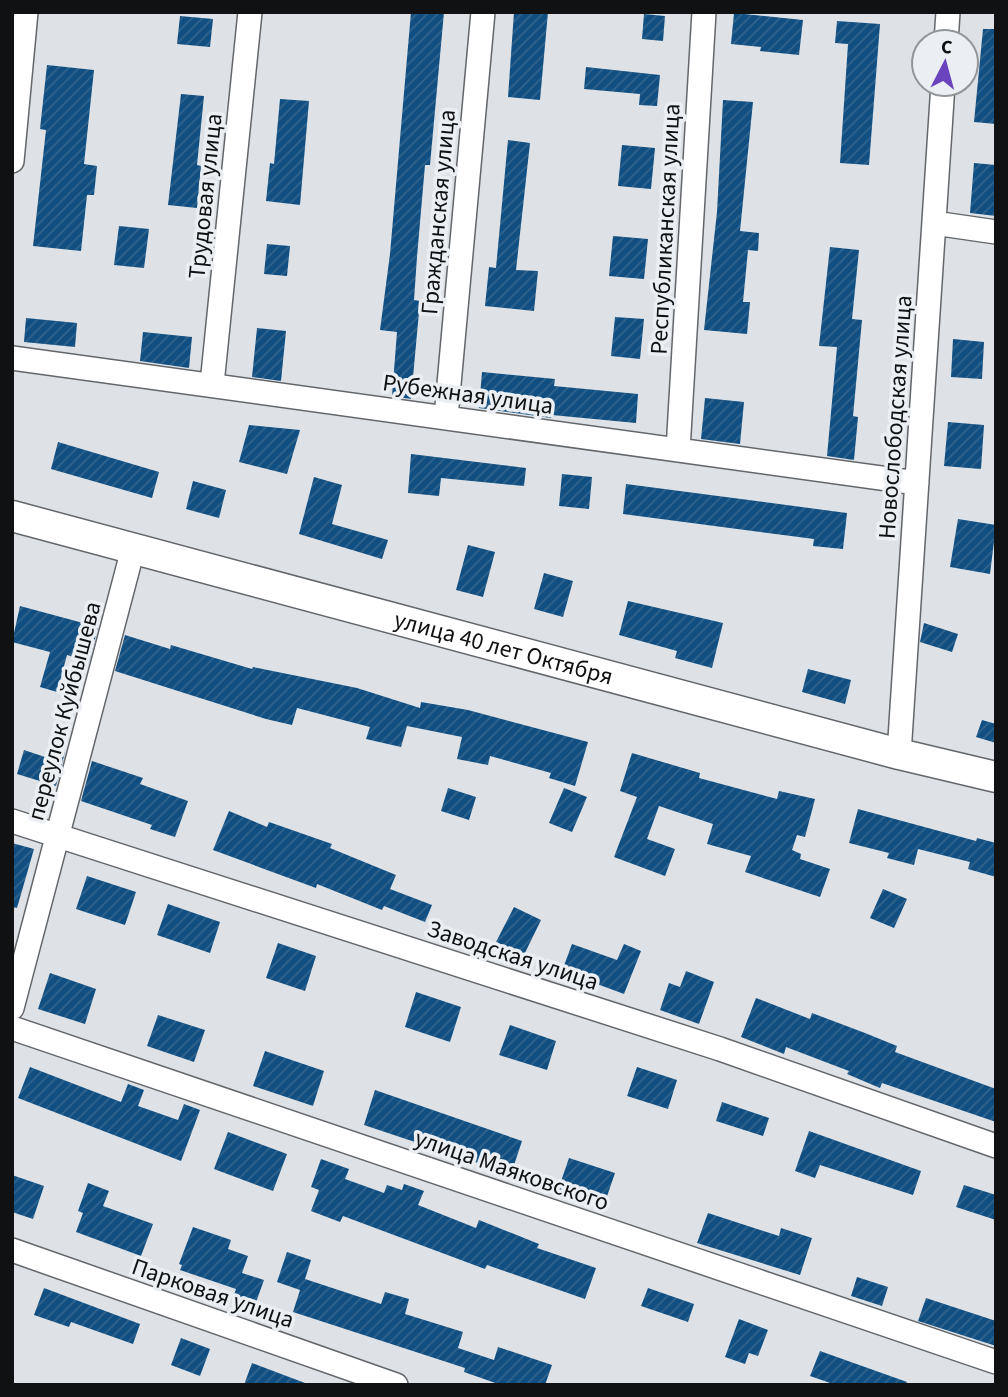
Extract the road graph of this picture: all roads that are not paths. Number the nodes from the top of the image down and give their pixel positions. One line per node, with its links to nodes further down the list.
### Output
1 (26, 12): 6 (street)
2 (250, 12): 10 (street, Трудовая улица)
3 (482, 12): 11 (street, Гражданская улица)
4 (704, 12): 12 (street, Республиканская улица)
5 (942, 98): 7 (street, Новослободская улица)
6 (12, 161)
7 (934, 223): 8 (street); 13 (street, Новослободская улица)
8 (996, 232)
9 (12, 358): 10 (street, Рубежная улица)
10 (212, 384): 11 (street, Рубежная улица)
11 (446, 417): 12 (street, Рубежная улица)
12 (678, 450): 13 (street, Рубежная улица)
13 (917, 483): 16 (street, Новослободская улица)
14 (12, 516): 15 (street, улица 40 лет Октября)
15 (133, 549): 16 (street, улица 40 лет Октября); 19 (street, переулок Куйбышева)
16 (899, 754): 17 (street, улица 40 лет Октября)
17 (996, 777)
18 (12, 821): 19 (street, Заводская улица)
19 (58, 836): 20 (street, переулок Куйбышева); 22 (street, Заводская улица)
20 (12, 1008)
21 (12, 1028): 24 (street, улица Маяковского)
22 (996, 1146)
23 (12, 1250): 25 (street, Парковая улица)
24 (996, 1362)
25 (396, 1385)

